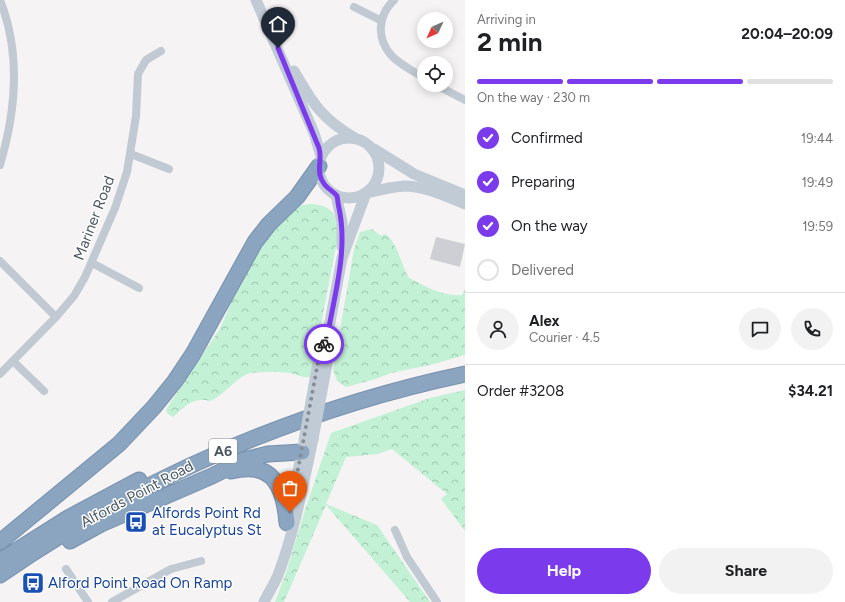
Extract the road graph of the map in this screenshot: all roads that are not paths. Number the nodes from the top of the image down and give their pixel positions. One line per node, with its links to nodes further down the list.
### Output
1 (0, 0): 15 (street)
2 (256, 0): 6 (street)
3 (394, 0): 5 (street)
4 (354, 7): 5 (street)
5 (380, 20): 8 (street)
6 (275, 40): 11 (street); 14 (street)
7 (161, 51): 13 (street, Mariner Road)
8 (417, 73)
9 (450, 92): 10 (street)
10 (465, 100)
11 (355, 138): 12 (street); 14 (street)
12 (370, 146): 17 (street); 19 (street)
13 (131, 154): 16 (street); 23 (street, Mariner Road)
14 (320, 161): 18 (street); 35 (highway)
15 (0, 165)
16 (169, 169)
17 (366, 193): 18 (street); 20 (street); 21 (street)
18 (336, 195): 21 (street)
19 (465, 196)
20 (465, 204)
21 (342, 258): 31 (street, bridge)
22 (0, 261): 25 (street)
23 (92, 263): 24 (street); 25 (street, Mariner Road)
24 (138, 288)
25 (56, 317): 26 (street, Mariner Road)
26 (13, 361): 28 (street, Mariner Road); 30 (street)
27 (465, 364): 36 (highway, Alfords Point Road / A6)
28 (0, 374)
29 (465, 374): 39 (highway, Alfords Point Road / A6)
30 (44, 391)
31 (308, 444): 32 (highway); 33 (street); 41 (street)
32 (212, 476): 33 (highway); 40 (highway)
33 (287, 524): 41 (street)
34 (395, 530): 44 (street)
35 (0, 542)
36 (0, 561)
37 (201, 561): 43 (street)
38 (66, 569): 42 (street)
39 (0, 575)
40 (0, 584)
41 (265, 600)
42 (88, 602)
43 (112, 602)
44 (437, 602)

